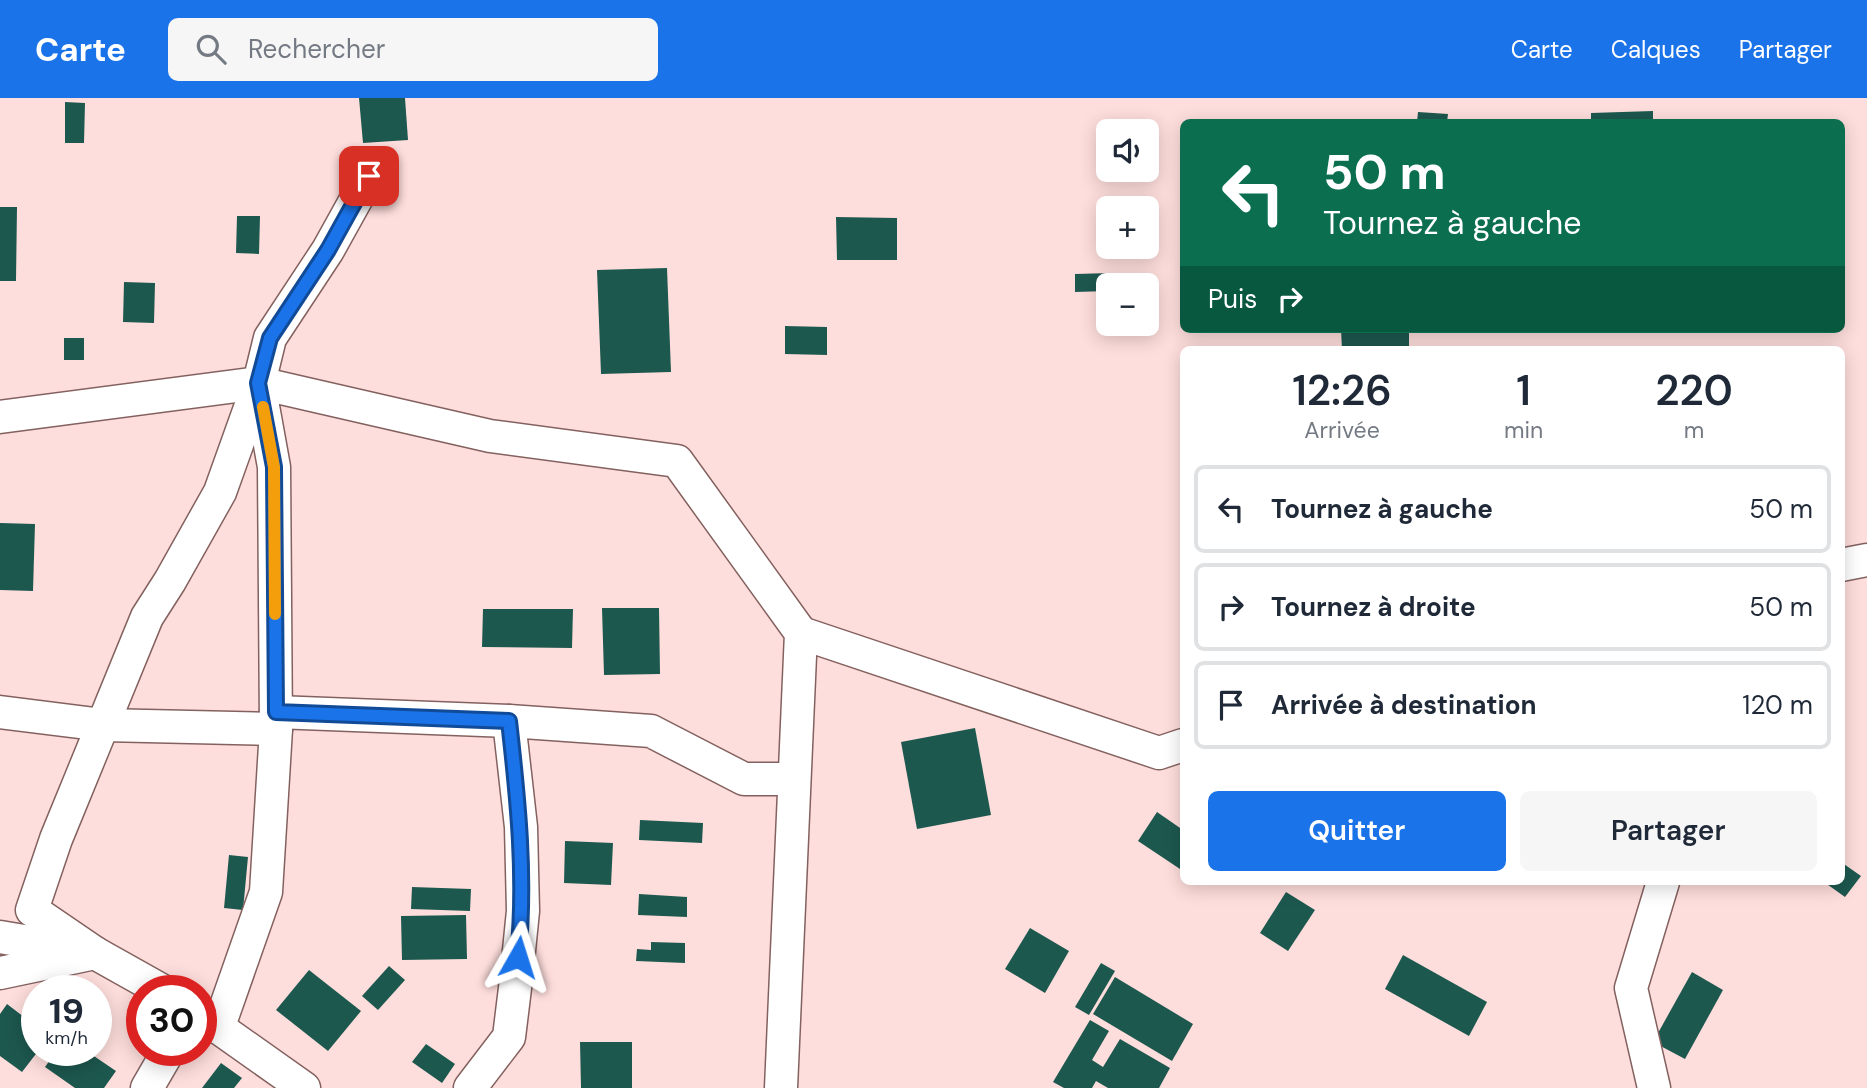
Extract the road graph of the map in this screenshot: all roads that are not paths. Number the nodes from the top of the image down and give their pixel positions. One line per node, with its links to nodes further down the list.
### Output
1 (369, 176): 2 (street)
2 (258, 383): 3 (street); 6 (street); 8 (street); 10 (street)
3 (0, 417)
4 (1867, 560): 5 (street)
5 (1845, 564)
6 (801, 633): 11 (street); 12 (street)
7 (0, 712): 10 (street)
8 (276, 720): 9 (street); 10 (street); 18 (street)
9 (509, 721): 12 (street); 23 (street)
10 (103, 725): 15 (street)
11 (1180, 747)
12 (794, 779): 24 (street)
13 (1662, 885): 25 (street)
14 (0, 937): 15 (street)
15 (94, 953): 16 (street); 17 (street)
16 (0, 973)
17 (134, 975)
18 (217, 1000)
19 (217, 1030): 22 (street)
20 (160, 1066): 21 (street)
21 (147, 1088)
22 (303, 1088)
23 (470, 1088)
24 (781, 1088)
25 (1654, 1088)

